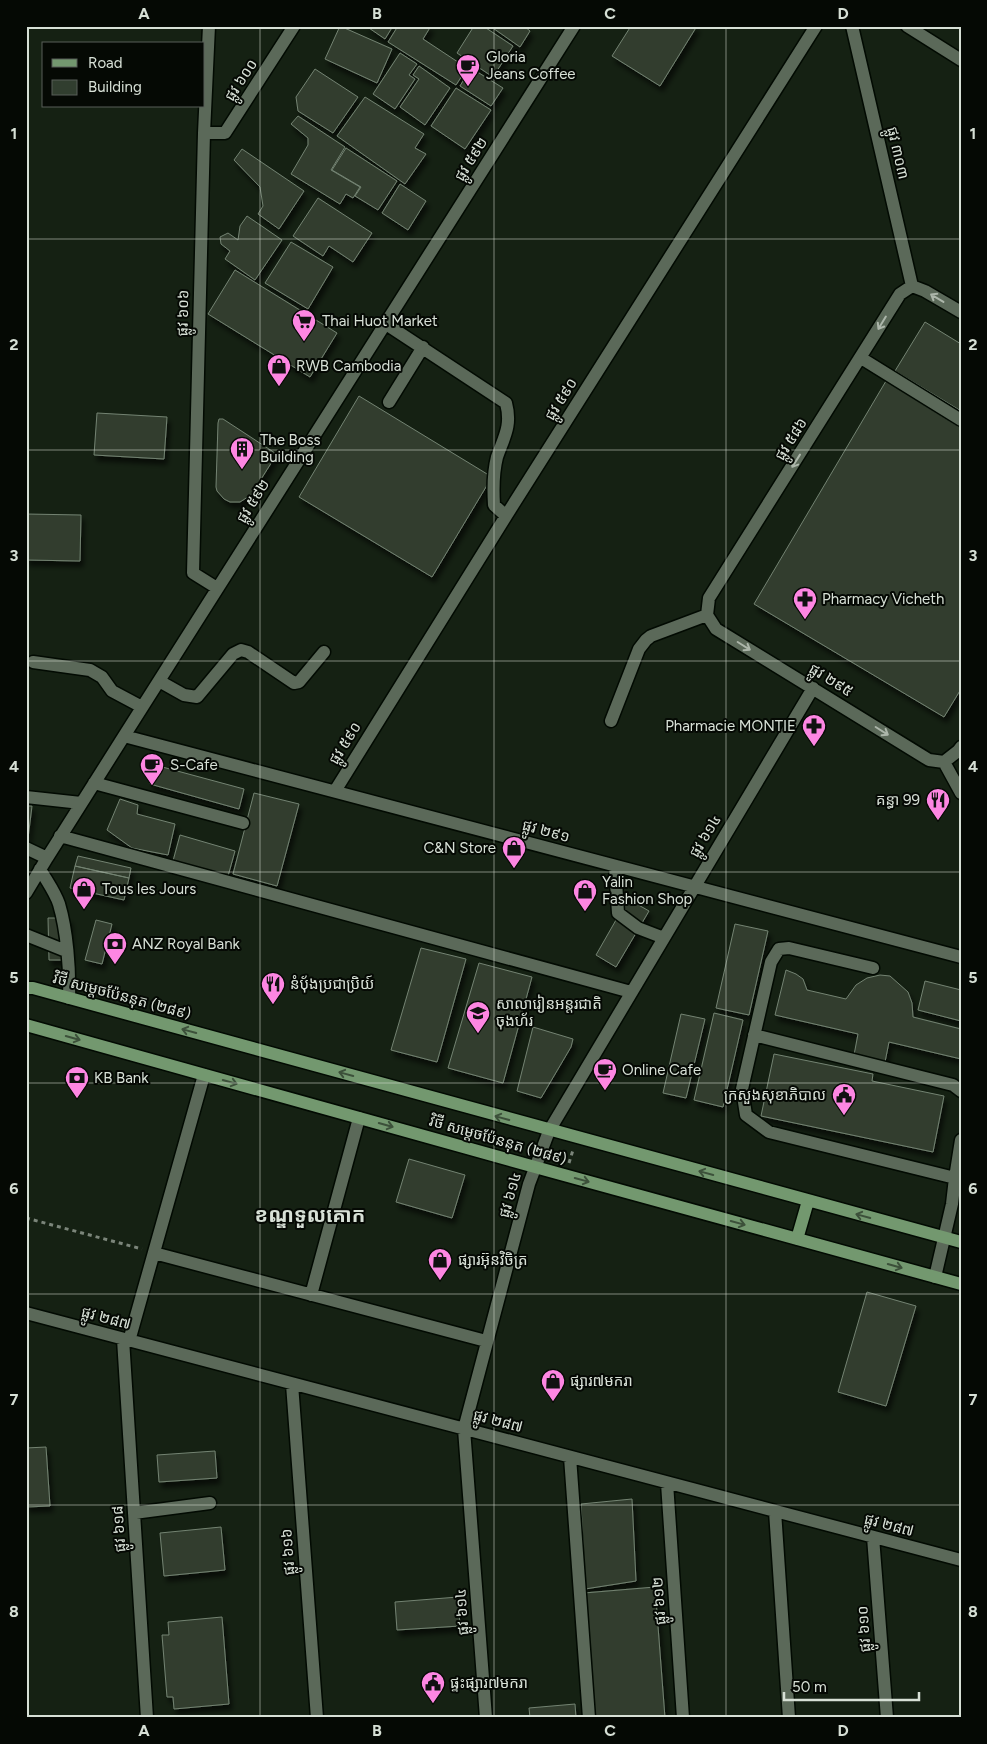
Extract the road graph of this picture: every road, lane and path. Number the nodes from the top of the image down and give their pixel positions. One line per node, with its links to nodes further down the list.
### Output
1 (209, 26): 8 (street, ផ្លូវ ៦០៦)
2 (294, 26): 8 (street, ផ្លូវ ៦០០)
3 (574, 26): 11 (street, ផ្លូវ ៥៩២)
4 (816, 26): 16 (street, ផ្លូវ ៥៩០)
5 (852, 26): 9 (street, ផ្លូវ ៣០៣)
6 (906, 26): 7 (street)
7 (961, 60)
8 (204, 133): 17 (street, ផ្លូវ ៦០៦)
9 (912, 286): 10 (street, one-way to 9); 13 (street, ផ្លូវ ៥៨៦, one-way to 13)
10 (961, 312)
11 (386, 324): 12 (street); 17 (street, ផ្លូវ ៥៩២)
12 (422, 347): 14 (street); 16 (street)
13 (861, 358): 15 (street); 18 (street, ផ្លូវ ៥៨៦, one-way to 18)
14 (389, 402)
15 (961, 420)
16 (506, 516): 29 (street, ផ្លូវ ៥៩០)
17 (217, 588): 21 (street, ផ្លូវ ៥៩២)
18 (707, 615): 22 (street, ផ្លូវ ២៩៥, one-way to 22); 24 (street)
19 (324, 652): 21 (street)
20 (33, 662): 23 (street)
21 (159, 681): 23 (street, ផ្លូវ ៥៩២)
22 (813, 688): 27 (street, ផ្លូវ ២៩៥, one-way to 27); 39 (street, ផ្លូវ ៦១៤)
23 (142, 707): 25 (street, ផ្លូវ ៥៩២)
24 (611, 721)
25 (124, 736): 28 (street, ផ្លូវ ៥៩២); 29 (street, ផ្លូវ ២៩១)
26 (961, 747): 27 (street)
27 (944, 762): 30 (street)
28 (94, 783): 32 (street, ផ្លូវ ៥៩២); 33 (street)
29 (335, 791): 37 (street, ផ្លូវ ២៩១)
30 (961, 793)
31 (26, 797): 32 (street)
32 (81, 803): 34 (street, ផ្លូវ ៥៩២)
33 (243, 823)
34 (60, 836): 36 (street, ផ្លូវ ៥៩២); 47 (street)
35 (26, 848): 36 (street)
36 (47, 858): 38 (street, ផ្លូវ ៥៩២)
37 (615, 866): 39 (street, ផ្លូវ ២៩១); 42 (street)
38 (40, 869): 40 (street, ផ្លូវ ៥៩២); 43 (street)
39 (694, 886): 42 (street, ផ្លូវ ៦១៤); 44 (street, ផ្លូវ ២៩១)
40 (26, 893)
41 (26, 935): 43 (street)
42 (664, 938): 47 (street, ផ្លូវ ៦១៤)
43 (66, 951): 48 (street)
44 (961, 957)
45 (873, 968): 50 (street)
46 (26, 988): 48 (main road, វិថី សម្តេចប៉ែននុត (២៨៩))
47 (631, 992): 54 (street, ផ្លូវ ៦១៤)
48 (68, 998): 54 (main road, វិថី សម្តេចប៉ែននុត (២៨៩), one-way to 48)
49 (26, 1025): 51 (main road, វិថី សម្តេចប៉ែននុត (២៨៩), one-way to 51)
50 (754, 1035): 52 (street); 59 (street)
51 (204, 1075): 53 (main road, វិថី សម្តេចប៉ែននុត (២៨៩), one-way to 53); 65 (street, ផ្លូវ ៦១៨)
52 (961, 1091)
53 (359, 1118): 57 (main road, វិថី សម្តេចប៉ែននុត (២៨៩), one-way to 57); 68 (street)
54 (549, 1130): 55 (main road, វិថី សម្តេចប៉ែននុត (២៨៩)); 57 (street, ផ្លូវ ៦១៤)
55 (577, 1138): 58 (path); 60 (main road, វិថី សម្តេចប៉ែននុត (២៨៩), one-way to 55)
56 (961, 1140): 59 (street)
57 (535, 1167): 58 (main road, វិថី សម្តេចប៉ែននុត (២៨៩)); 71 (street, ផ្លូវ ៦១៤)
58 (566, 1176): 63 (main road, វិថី សម្តេចប៉ែននុត (២៨៩), one-way to 63)
59 (955, 1178): 62 (street)
60 (808, 1201): 62 (main road, វិថី សម្តេចប៉ែននុត (២៨៩), one-way to 60); 63 (main road)
61 (26, 1218): 65 (path)
62 (945, 1238): 64 (main road, វិថី សម្តេចប៉ែននុត (២៨៩)); 66 (street)
63 (797, 1239): 66 (main road, វិថី សម្តេចប៉ែននុត (២៨៩), one-way to 66)
64 (961, 1242)
65 (154, 1253): 68 (street); 70 (street, ផ្លូវ ៦១៨)
66 (935, 1277): 67 (main road, វិថី សម្តេចប៉ែននុត (២៨៩))
67 (961, 1284)
68 (311, 1295): 71 (street)
69 (26, 1314): 70 (street, ផ្លូវ ២៨៧)
70 (126, 1340): 72 (street, ផ្លូវ ២៨៧); 78 (street, ផ្លូវ ៦១៨)
71 (486, 1341): 73 (street, ផ្លូវ ៦១៤)
72 (292, 1384): 73 (street, ផ្លូវ ២៨៧); 82 (street, ផ្លូវ ៦១៦)
73 (464, 1429): 74 (street, ផ្លូវ ២៨៧); 83 (street, ផ្លូវ ៦១៤)
74 (570, 1457): 75 (street, ផ្លូវ ២៨៧); 84 (street)
75 (667, 1483): 77 (street, ផ្លូវ ២៨៧); 85 (street, ផ្លូវ ៦១២)
76 (210, 1503): 78 (street)
77 (774, 1511): 79 (street, ផ្លូវ ២៨៧); 86 (street)
78 (134, 1513): 81 (street, ផ្លូវ ៦១៨)
79 (873, 1537): 80 (street, ផ្លូវ ២៨៧); 87 (street, ផ្លូវ ៦១០)
80 (961, 1560)
81 (147, 1718)
82 (317, 1718)
83 (486, 1718)
84 (589, 1718)
85 (683, 1718)
86 (789, 1718)
87 (887, 1718)

